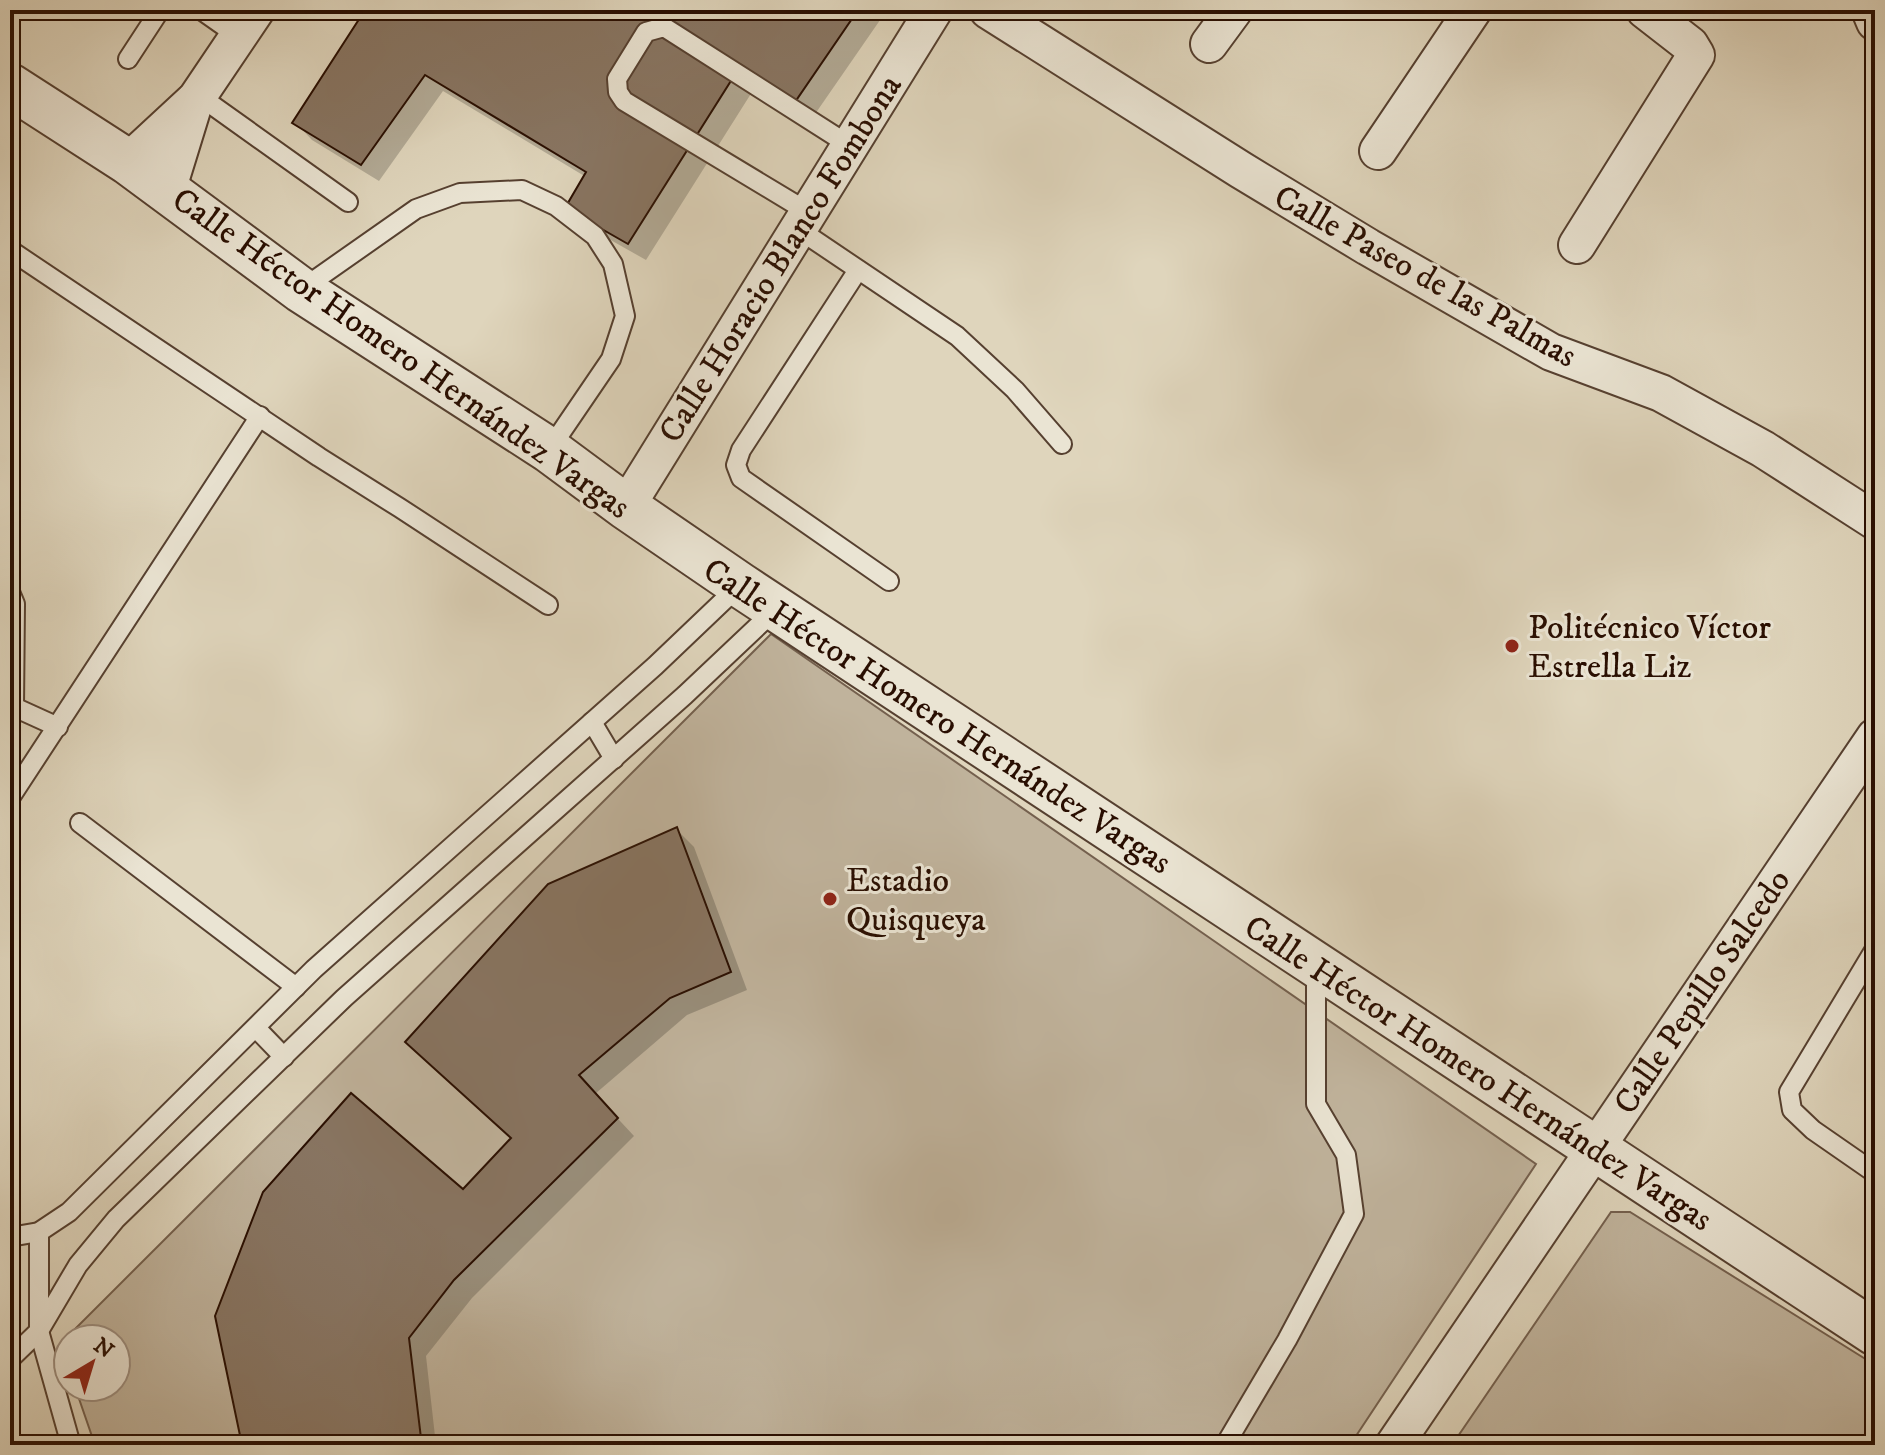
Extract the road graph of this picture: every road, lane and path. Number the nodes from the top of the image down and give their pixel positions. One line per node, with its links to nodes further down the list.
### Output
1 (160, 10): 12 (lane)
2 (201, 10): 10 (lane)
3 (934, 10): 15 (street, Calle Horacio Blanco Fombona)
4 (988, 10): 29 (street, Calle Paseo de las Palmas)
5 (1234, 10): 11 (street)
6 (1473, 10): 16 (street)
7 (1645, 10): 21 (street)
8 (1870, 10): 9 (street)
9 (1875, 22)
10 (247, 23): 14 (street)
11 (1209, 44)
12 (128, 59)
13 (10, 86): 17 (street, Calle Héctor Homero Hernández Vargas)
14 (197, 97): 17 (street); 18 (street); 19 (lane)
15 (849, 145): 20 (street, Calle Horacio Blanco Fombona); 20 (lane)
16 (1378, 151)
17 (128, 162): 18 (street, Calle Héctor Homero Hernández Vargas)
18 (167, 191): 24 (street, Calle Héctor Homero Hernández Vargas)
19 (348, 202)
20 (803, 221): 23 (lane); 28 (street, Calle Horacio Blanco Fombona)
21 (1577, 245)
22 (10, 250): 25 (lane)
23 (858, 270): 26 (lane); 30 (lane)
24 (301, 290): 27 (street, Calle Héctor Homero Hernández Vargas); 27 (lane)
25 (260, 416): 33 (lane); 37 (lane)
26 (1062, 444)
27 (549, 450): 28 (street, Calle Héctor Homero Hernández Vargas)
28 (626, 507): 31 (street, Calle Héctor Homero Hernández Vargas)
29 (1875, 521)
30 (889, 581)
31 (740, 585): 34 (street, Calle Héctor Homero Hernández Vargas); 36 (lane)
32 (10, 592): 35 (lane)
33 (548, 605)
34 (776, 609): 39 (lane); 43 (street, Calle Héctor Homero Hernández Vargas)
35 (12, 708): 37 (lane)
36 (592, 722): 39 (lane); 44 (lane)
37 (58, 727): 40 (lane)
38 (1875, 737): 47 (street, Calle Pepillo Salcedo)
39 (614, 759): 46 (lane)
40 (10, 798)
41 (80, 823): 44 (lane)
42 (1875, 949): 48 (lane)
43 (1323, 969): 47 (street, Calle Héctor Homero Hernández Vargas); 55 (lane)
44 (296, 987): 45 (lane)
45 (256, 1028): 46 (lane); 49 (lane)
46 (284, 1057): 51 (lane)
47 (1594, 1148): 52 (street, Calle Héctor Homero Hernández Vargas); 56 (street, Calle Pepillo Salcedo)
48 (1875, 1173)
49 (39, 1232): 50 (lane); 51 (lane)
50 (10, 1237)
51 (39, 1331): 53 (lane); 54 (lane)
52 (1874, 1331)
53 (10, 1359)
54 (71, 1445)
55 (1225, 1445)
56 (1394, 1445)

